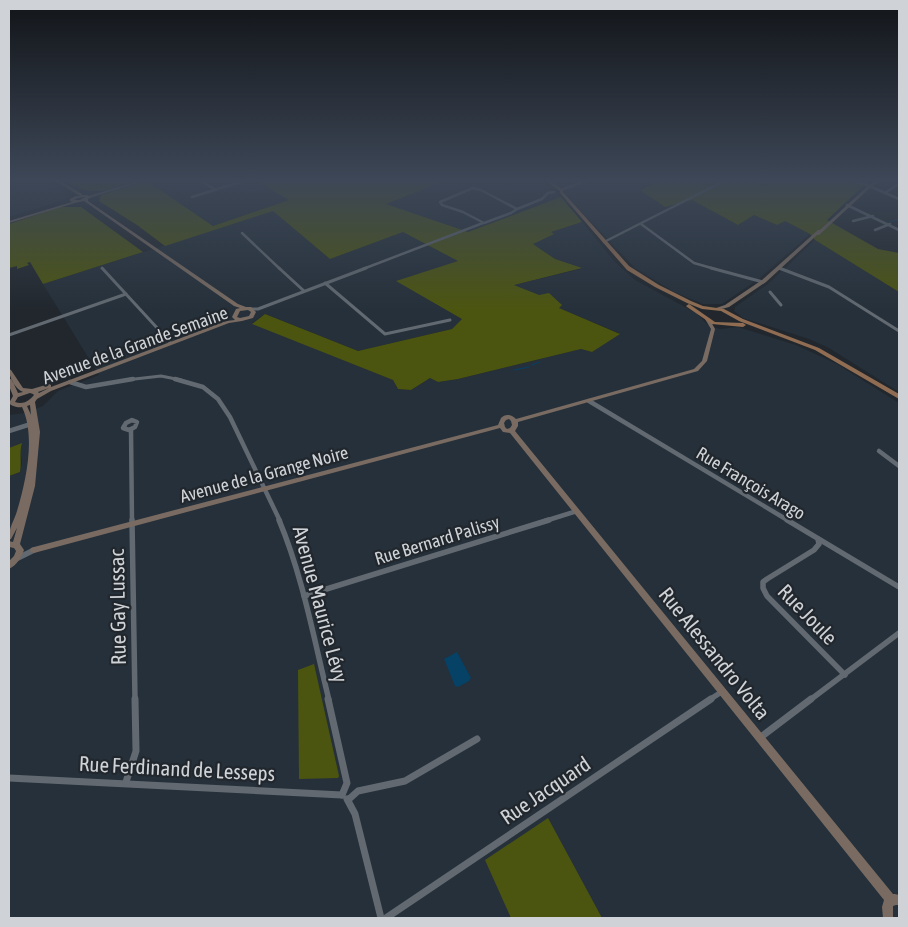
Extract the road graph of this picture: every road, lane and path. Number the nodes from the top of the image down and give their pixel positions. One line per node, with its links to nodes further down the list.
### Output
1 (114, 224): 26 (main road)
2 (122, 224): 22 (main road)
3 (480, 224): 16 (street)
4 (589, 224): 11 (main road)
5 (641, 224): 11 (street); 15 (street)
6 (826, 224): 14 (main road)
7 (890, 224): 8 (street); 9 (street)
8 (875, 230)
9 (899, 230)
10 (242, 233): 17 (street)
11 (604, 242): 12 (main road)
12 (627, 267): 23 (main road); 28 (main road)
13 (102, 268): 19 (street)
14 (779, 268): 15 (main road); 34 (street)
15 (763, 282): 21 (main road)
16 (325, 283): 17 (street); 30 (street)
17 (304, 291): 25 (street)
18 (770, 292): 20 (street)
19 (126, 294): 35 (street); 36 (street)
20 (781, 305)
21 (727, 306): 24 (main road); 27 (main road)
22 (244, 308): 25 (main road); 26 (main road, Avenue de la Grande Semaine)
23 (710, 309): 24 (main road); 28 (main road)
24 (718, 309): 27 (main road)
25 (256, 312): 29 (main road, Avenue de la Grande Semaine)
26 (234, 314): 29 (main road); 36 (main road, Avenue de la Grande Semaine)
27 (730, 315): 31 (main road); 33 (main road)
28 (706, 317): 31 (main road); 32 (main road)
29 (242, 320): 39 (main road, Avenue de la Grande Semaine)
30 (450, 320)
31 (726, 323): 32 (main road); 33 (main road)
32 (713, 328): 44 (main road)
33 (765, 330): 42 (main road)
34 (899, 331)
35 (9, 335)
36 (170, 342): 40 (main road, Avenue de la Grande Semaine)
37 (9, 371): 40 (main road)
38 (9, 380): 41 (main road)
39 (70, 382): 43 (main road, Avenue de la Grande Semaine); 54 (street, Avenue Maurice Lévy)
40 (30, 391): 41 (main road, Avenue de la Grande Semaine); 43 (main road)
41 (16, 396): 45 (main road)
42 (899, 398)
43 (34, 399): 45 (main road, Avenue de la Grande Semaine); 47 (main road)
44 (589, 401): 46 (main road); 58 (street, Rue François Arago)
45 (24, 406): 47 (main road)
46 (515, 421): 48 (main road); 50 (main road)
47 (34, 423): 51 (street); 57 (main road); 59 (main road)
48 (500, 426): 50 (main road); 54 (main road, Avenue de la Grange Noire)
49 (131, 429): 56 (street, Rue Gay Lussac)
50 (511, 430): 55 (main road, Rue Alessandro Volta)
51 (9, 431)
52 (879, 451): 53 (street)
53 (899, 466)
54 (266, 489): 56 (main road, Avenue de la Grange Noire); 64 (street, Avenue Maurice Lévy)
55 (578, 511): 64 (street, Rue Bernard Palissy); 67 (main road, Rue Alessandro Volta)
56 (132, 524): 60 (main road, Avenue de la Grange Noire); 71 (street, Rue Gay Lussac)
57 (9, 537)
58 (818, 539): 63 (street, Rue François Arago); 66 (street, Rue Joule)
59 (15, 545): 60 (street, Avenue de la Grange Noire); 61 (main road)
60 (34, 550): 61 (street, Avenue de la Grange Noire)
61 (17, 558): 62 (main road)
62 (9, 566)
63 (899, 587)
64 (304, 596): 72 (street, Avenue Maurice Lévy)
65 (899, 633): 66 (street)
66 (846, 675): 68 (street)
67 (723, 691): 68 (main road, Rue Alessandro Volta); 75 (street, Rue Jacquard)
68 (761, 737): 73 (main road, Rue Alessandro Volta)
69 (477, 739): 72 (street)
70 (9, 778): 71 (street, Rue Ferdinand de Lesseps)
71 (126, 782): 72 (street, Rue Ferdinand de Lesseps)
72 (345, 797): 74 (street, Avenue Maurice Lévy)
73 (895, 900): 76 (main road)
74 (381, 918)
75 (386, 918)
76 (888, 918)

